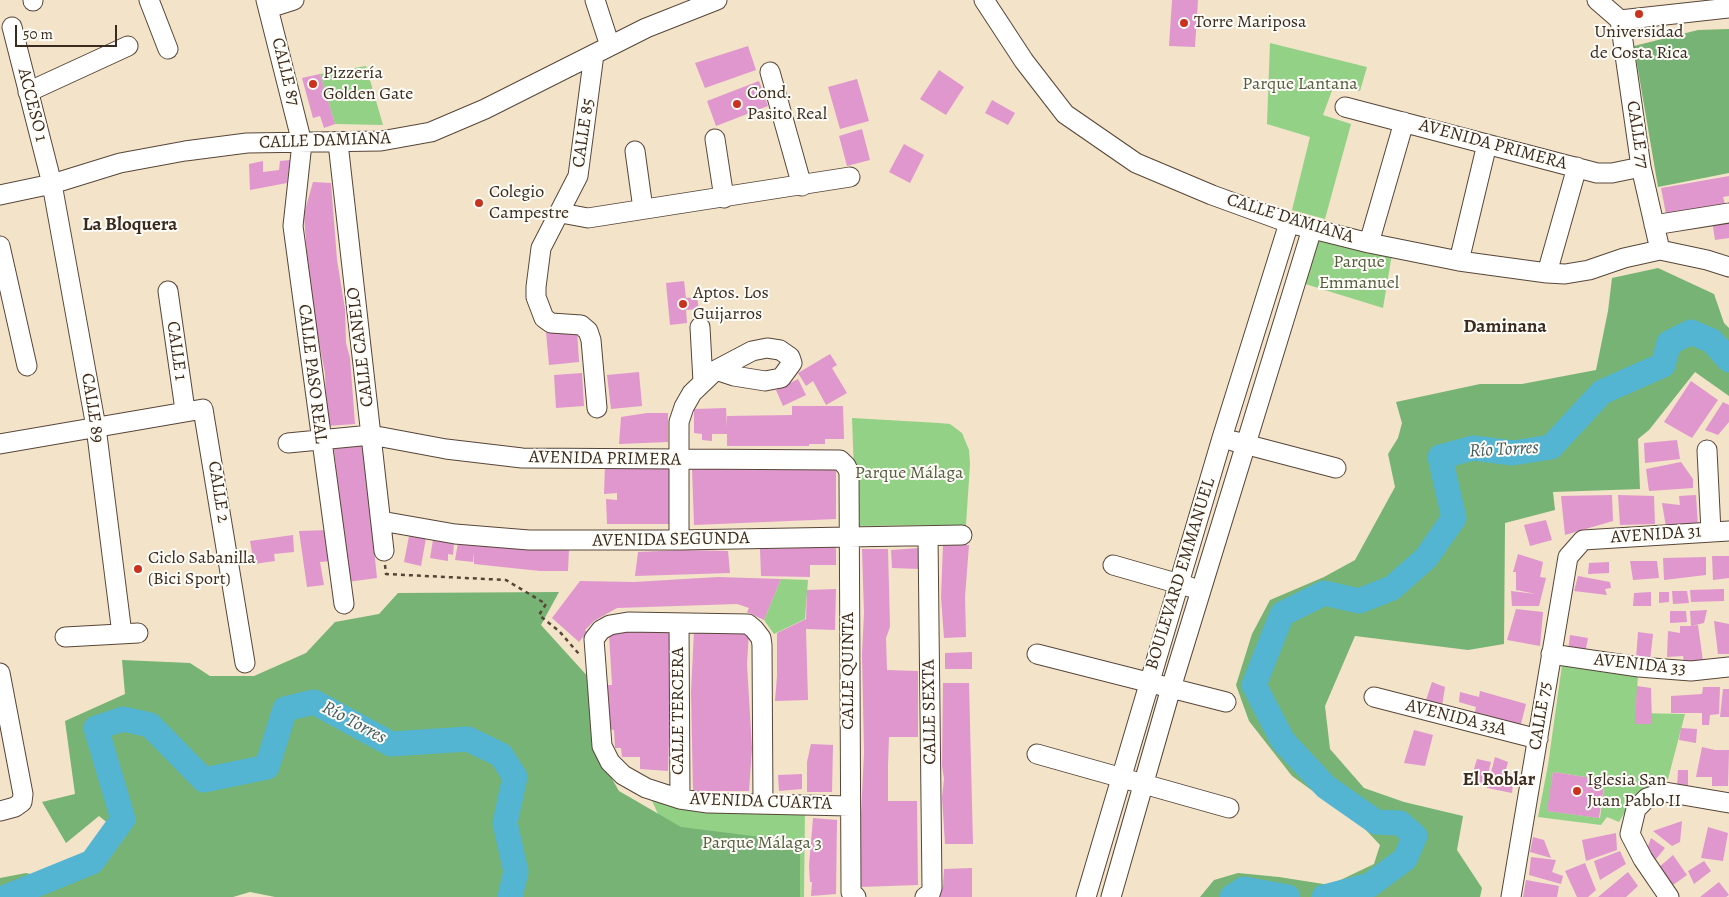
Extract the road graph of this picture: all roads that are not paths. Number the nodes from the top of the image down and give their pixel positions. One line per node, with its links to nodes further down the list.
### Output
1 (149, 0): 12 (street)
2 (294, 0): 7 (street)
3 (595, 0): 13 (street)
4 (717, 0): 13 (street, CALLE DAMIANA)
5 (984, 0): 33 (street, CALLE DAMIANA)
6 (1597, 0): 9 (street)
7 (268, 4): 19 (street, CALLE 87)
8 (1729, 8): 9 (street)
9 (1620, 20): 24 (street, CALLE 77)
10 (12, 27): 15 (street, ACCESO 1)
11 (128, 46): 15 (street)
12 (168, 49)
13 (602, 50): 20 (street, CALLE DAMIANA); 31 (street, CALLE 85)
14 (770, 72): 27 (street)
15 (28, 92): 26 (street, ACCESO 1)
16 (1345, 107): 17 (street, AVENIDA PRIMERA)
17 (1404, 122): 21 (street, AVENIDA PRIMERA); 36 (street)
18 (715, 139): 29 (street)
19 (302, 143): 20 (street, CALLE DAMIANA); 26 (street, CALLE DAMIANA); 50 (street, CALLE PASO REAL)
20 (338, 143): 48 (street, CALLE CANELO)
21 (1488, 144): 23 (street, AVENIDA PRIMERA); 39 (street)
22 (634, 151): 30 (street)
23 (1577, 167): 24 (street, AVENIDA PRIMERA); 41 (street)
24 (1641, 167): 34 (street, CALLE 77)
25 (850, 177): 27 (street)
26 (52, 184): 28 (street, CALLE DAMIANA); 47 (street, CALLE 89)
27 (802, 186): 29 (street)
28 (0, 195)
29 (724, 198): 30 (street)
30 (642, 209): 31 (street)
31 (561, 213): 45 (street, CALLE 85)
32 (1729, 213): 34 (street)
33 (1289, 223): 35 (street, CALLE DAMIANA); 49 (street, BOULEVARD EMMANUEL)
34 (1654, 225): 38 (street, CALLE 77)
35 (1312, 229): 36 (street, CALLE DAMIANA); 53 (street, BOULEVARD EMMANUEL)
36 (1369, 243): 39 (street, CALLE DAMIANA)
37 (0, 246): 44 (street)
38 (1660, 250): 40 (street, CALLE DAMIANA); 41 (street, CALLE DAMIANA)
39 (1460, 261): 41 (street, CALLE DAMIANA)
40 (1729, 267)
41 (1547, 273)
42 (168, 291): 46 (street, CALLE 1)
43 (700, 327): 55 (street)
44 (27, 366)
45 (597, 408)
46 (176, 412): 47 (street); 74 (street, CALLE 2)
47 (96, 427): 52 (street); 71 (street, CALLE 89)
48 (371, 435): 50 (street, AVENIDA PRIMERA); 55 (street, AVENIDA PRIMERA); 58 (street, CALLE CANELO)
49 (1222, 438): 53 (street); 67 (street, BOULEVARD EMMANUEL)
50 (321, 440): 51 (street, AVENIDA PRIMERA); 69 (street, CALLE PASO REAL)
51 (288, 443)
52 (0, 444)
53 (1245, 444): 57 (street); 68 (street, BOULEVARD EMMANUEL)
54 (1707, 450): 59 (street)
55 (680, 460): 56 (street, AVENIDA PRIMERA); 63 (street)
56 (840, 460): 62 (street, CALLE QUINTA)
57 (1336, 468)
58 (381, 521): 63 (street, AVENIDA SEGUNDA); 65 (street, CALLE CANELO)
59 (1720, 531): 64 (street, AVENIDA 31)
60 (962, 535): 61 (street, AVENIDA SEGUNDA)
61 (928, 536): 62 (street, AVENIDA SEGUNDA); 92 (street, CALLE SEXTA)
62 (849, 537): 63 (street, AVENIDA SEGUNDA); 88 (street, CALLE QUINTA)
63 (679, 540)
64 (1583, 540): 73 (street, CALLE 75)
65 (384, 551)
66 (1112, 565): 67 (street)
67 (1178, 584): 68 (street); 77 (street, BOULEVARD EMMANUEL)
68 (1200, 590): 78 (street, BOULEVARD EMMANUEL)
69 (344, 604)
70 (679, 623): 85 (street, CALLE TERCERA); 85 (street, AVENIDA CUARTA); 86 (street)
71 (65, 637)
72 (1037, 654): 77 (street)
73 (1551, 654): 75 (street, AVENIDA 33); 81 (street, CALLE 75)
74 (245, 663)
75 (1729, 667)
76 (0, 673): 90 (street)
77 (1149, 682): 78 (street); 83 (street, BOULEVARD EMMANUEL)
78 (1171, 688): 80 (street); 84 (street, BOULEVARD EMMANUEL)
79 (1374, 697): 81 (street, AVENIDA 33A)
80 (1226, 702)
81 (1538, 739): 95 (street, CALLE 75)
82 (1037, 754): 83 (street)
83 (1121, 778): 84 (street); 93 (street, BOULEVARD EMMANUEL)
84 (1143, 784): 89 (street); 94 (street, BOULEVARD EMMANUEL)
85 (680, 799): 86 (street, AVENIDA CUARTA)
86 (763, 803): 88 (street, AVENIDA CUARTA)
87 (1729, 803): 96 (street)
88 (850, 806): 91 (street, CALLE QUINTA)
89 (1229, 808)
90 (0, 811)
91 (854, 891)
92 (928, 893)
93 (1086, 897)
94 (1111, 897)
95 (1511, 897)
96 (1669, 897)

